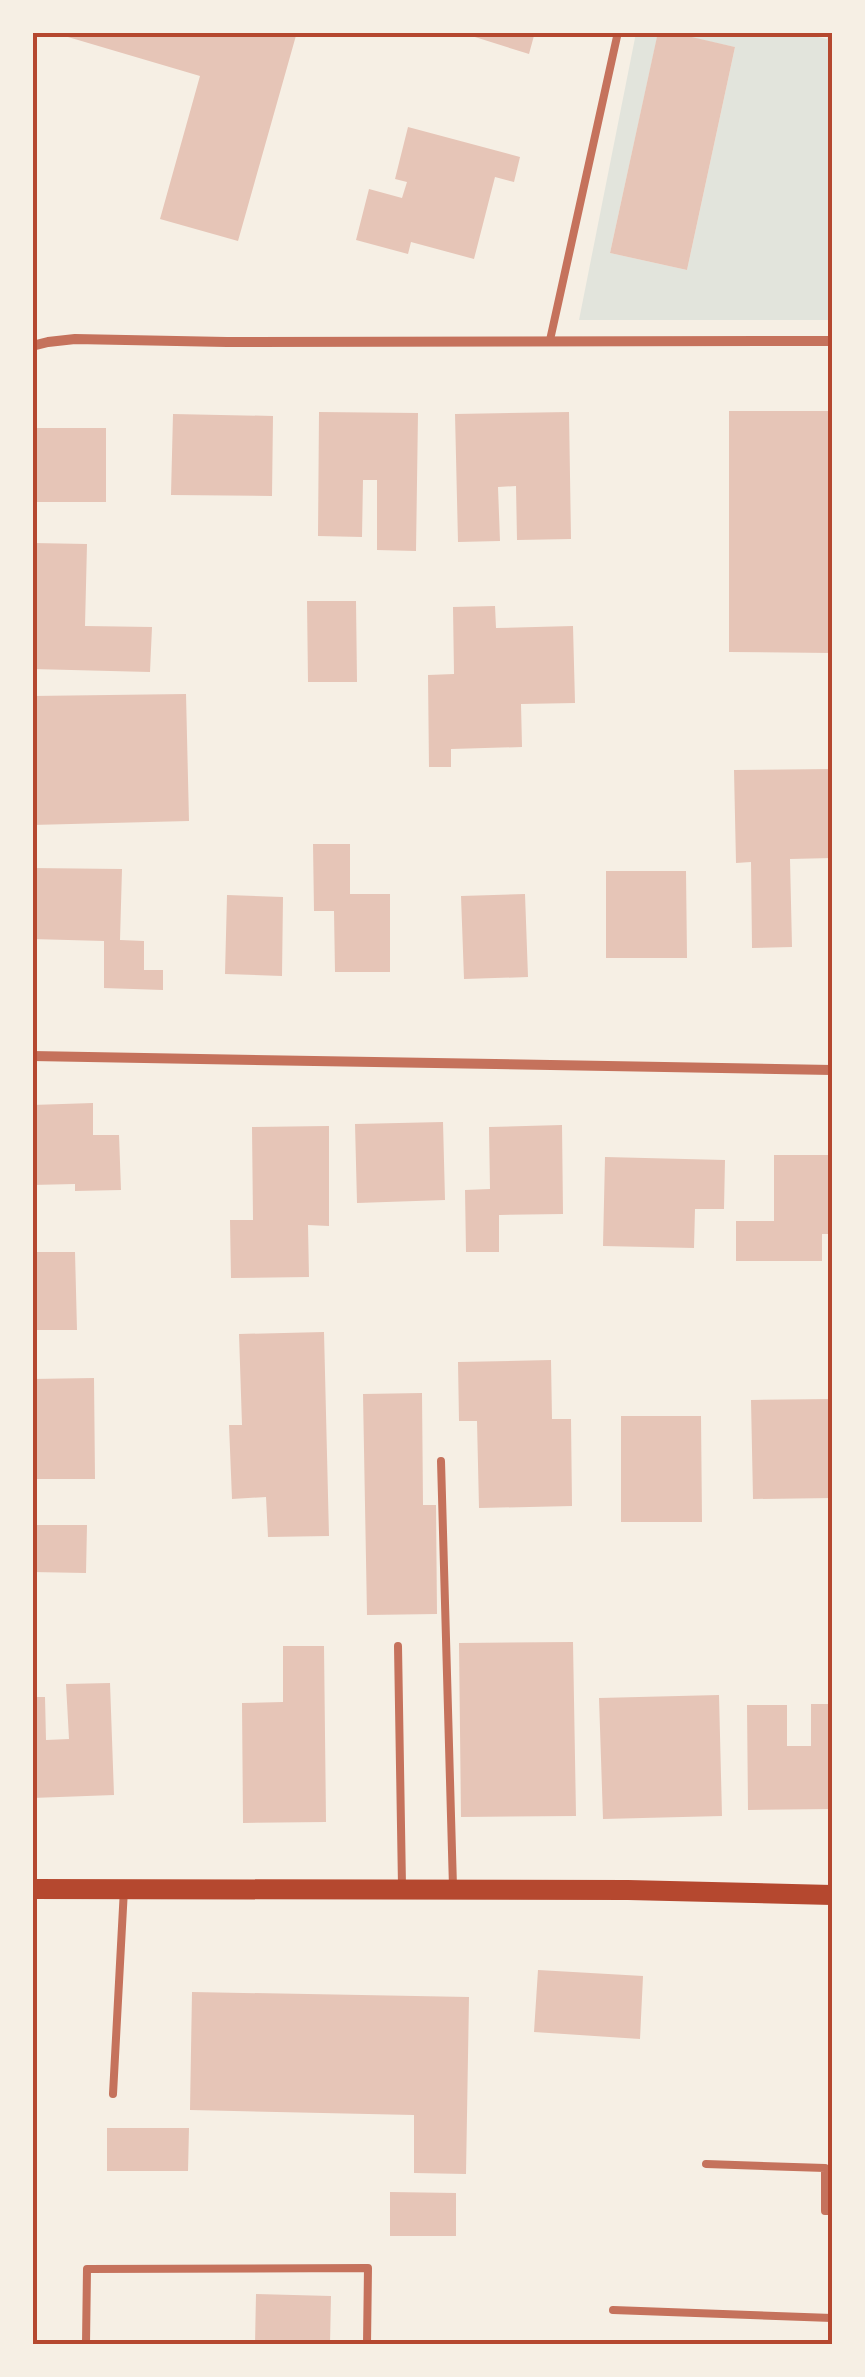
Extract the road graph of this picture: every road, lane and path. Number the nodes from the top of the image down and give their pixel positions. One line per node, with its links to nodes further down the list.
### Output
1 (618, 32): 2 (lane)
2 (550, 340): 3 (street); 4 (street)
3 (832, 341)
4 (32, 346)
5 (32, 1056): 6 (street)
6 (832, 1070)
7 (441, 1462): 12 (lane)
8 (398, 1646): 11 (lane)
9 (124, 1888): 10 (main road); 11 (main road); 14 (lane)
10 (32, 1889)
11 (402, 1892): 12 (main road)
12 (454, 1892): 13 (main road)
13 (832, 1895)
14 (114, 2094)
15 (706, 2164): 16 (lane)
16 (832, 2211)
17 (613, 2310): 18 (lane)
18 (832, 2318)
19 (86, 2344): 20 (lane)
20 (367, 2344)

